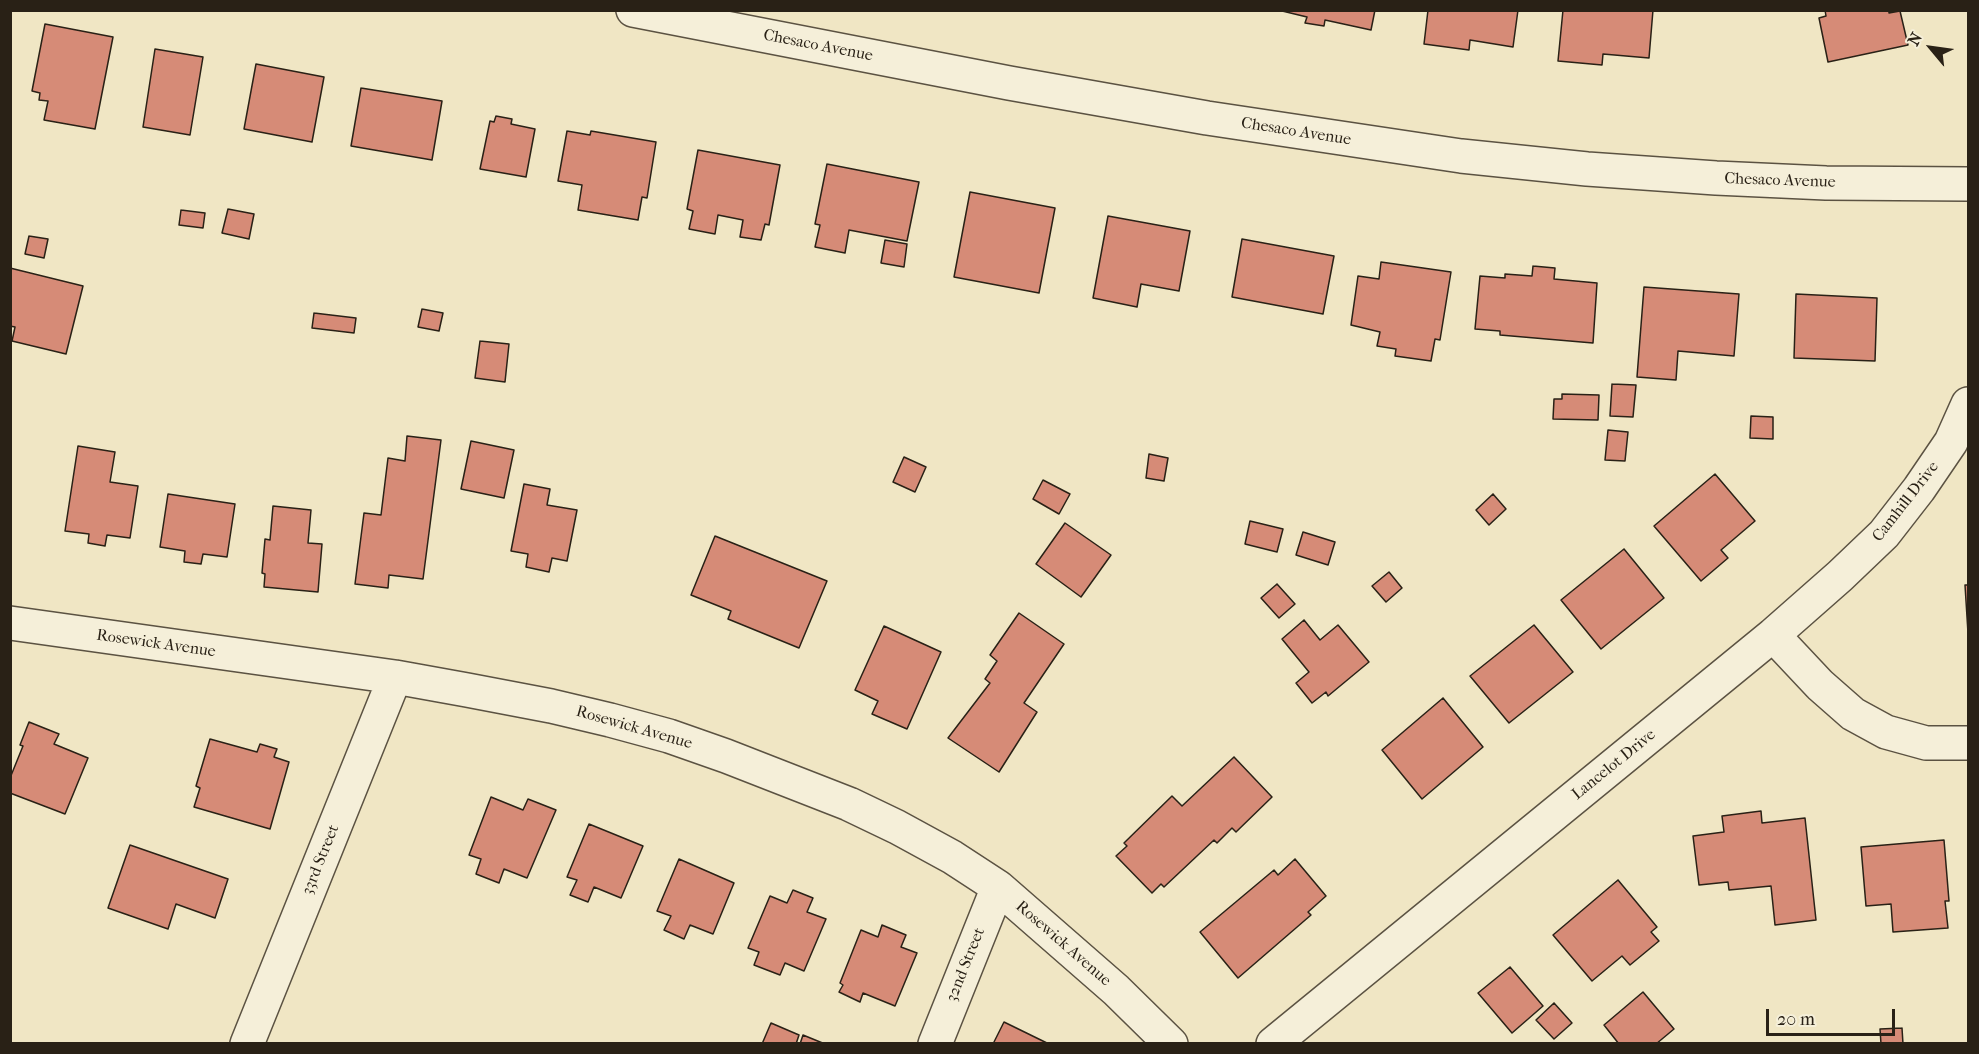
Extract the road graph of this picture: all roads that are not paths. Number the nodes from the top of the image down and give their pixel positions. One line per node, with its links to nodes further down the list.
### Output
1 (633, 10): 2 (street, Chesaco Avenue)
2 (1968, 184)
3 (1968, 404): 5 (street, Camhill Drive)
4 (10, 623): 6 (street, Rosewick Avenue)
5 (1773, 635): 7 (street); 12 (street, Lancelot Drive)
6 (395, 677): 8 (street, Rosewick Avenue); 9 (street, 33rd Street)
7 (1968, 743)
8 (998, 887): 10 (street, 32nd Street); 11 (street, Rosewick Avenue)
9 (247, 1044)
10 (934, 1044)
11 (1171, 1044)
12 (1273, 1044)

